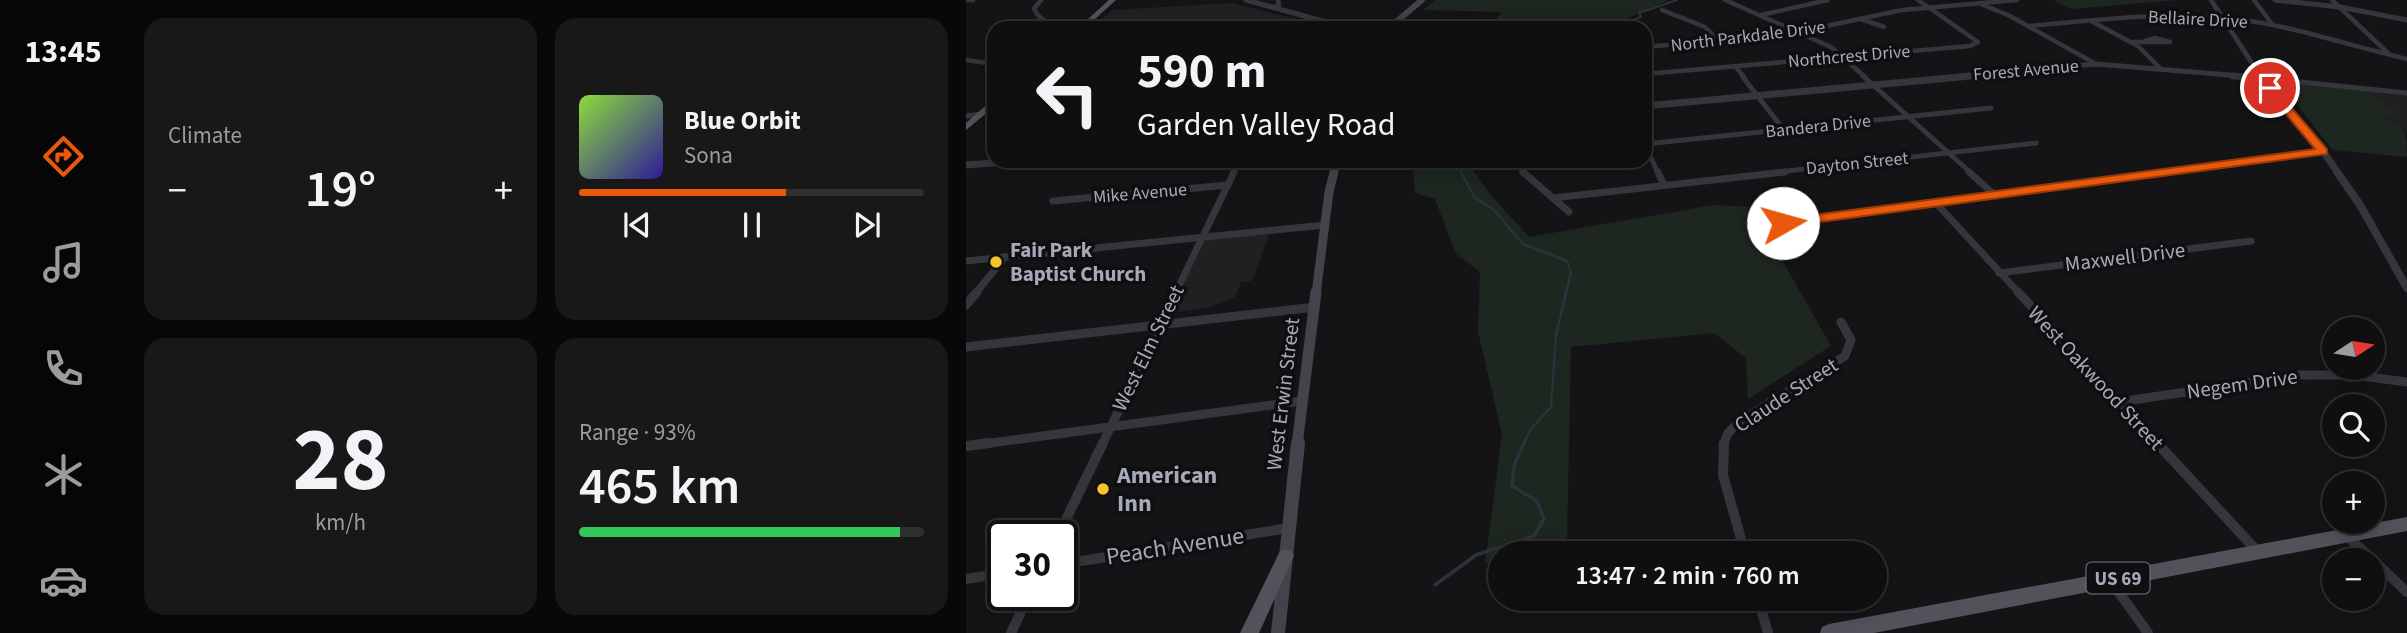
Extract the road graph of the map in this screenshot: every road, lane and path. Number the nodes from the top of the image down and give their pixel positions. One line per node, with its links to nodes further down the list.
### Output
1 (966, 0): 2 (street)
2 (973, 0)
3 (1041, 0): 25 (street)
4 (1114, 0): 26 (main road)
5 (1246, 0): 19 (street)
6 (1278, 0): 19 (street)
7 (1422, 0): 28 (main road)
8 (1725, 0): 21 (street)
9 (1828, 0): 21 (street)
10 (1917, 0): 17 (street, Northcrest Drive)
11 (2017, 0): 16 (street, North Parkdale Drive)
12 (2211, 0): 22 (street)
13 (2254, 0): 30 (street)
14 (2276, 0): 18 (street)
15 (2332, 0): 18 (street)
16 (1975, 1): 17 (street, North Parkdale Drive); 31 (street)
17 (1928, 7): 23 (street, North Parkdale Drive); 40 (street, Northcrest Drive)
18 (2340, 7): 24 (street); 39 (street)
19 (1274, 8): 27 (street)
20 (1662, 10): 34 (street)
21 (1761, 15): 33 (street)
22 (2222, 18): 29 (street, Bellaire Drive); 30 (street, Bellaire Drive); 48 (street)
23 (1861, 19): 32 (street); 33 (street, North Parkdale Drive)
24 (2407, 20)
25 (1045, 21)
26 (1089, 21)
27 (1322, 21)
28 (1397, 21)
29 (2091, 21): 31 (street, Bellaire Drive); 36 (street)
30 (2272, 24): 39 (street, Bellaire Drive)
31 (2028, 26): 44 (street)
32 (1884, 27)
33 (1802, 32): 34 (street, North Parkdale Drive); 40 (street)
34 (1718, 41): 38 (street, North Parkdale Drive)
35 (2145, 41): 36 (street)
36 (2133, 42): 46 (street)
37 (1652, 43): 38 (street)
38 (1654, 46)
39 (2390, 55): 41 (street, Bellaire Drive)
40 (1842, 57): 45 (street, Northcrest Drive); 49 (street)
41 (2407, 59)
42 (966, 60): 43 (street)
43 (987, 63)
44 (2096, 64): 46 (street, Forest Avenue); 49 (street, Forest Avenue)
45 (1735, 66): 47 (street, Northcrest Drive); 51 (street)
46 (2160, 68): 48 (street, Forest Avenue)
47 (1652, 73)
48 (2261, 78): 50 (street, Forest Avenue); 62 (street)
49 (1874, 84): 51 (street, Forest Avenue); 57 (street)
50 (2407, 93)
51 (1758, 95): 52 (street, Forest Avenue); 59 (street)
52 (1652, 105)
53 (1991, 108): 57 (street, Bandera Drive)
54 (987, 109): 55 (main road)
55 (981, 114): 56 (street); 58 (main road)
56 (966, 116)
57 (1909, 116): 59 (street, Bandera Drive); 63 (street)
58 (966, 127)
59 (1784, 130): 60 (street, Bandera Drive)
60 (1652, 143)
61 (2036, 143): 63 (street, Dayton Street)
62 (2323, 151): 72 (street); 84 (street)
63 (1949, 153): 71 (street, Dayton Street); 72 (street)
64 (1652, 159): 71 (street)
65 (987, 163): 66 (street)
66 (966, 165)
67 (1236, 168): 70 (street, West Elm Street)
68 (1336, 168): 78 (main road, West Erwin Street)
69 (1521, 168): 73 (street)
70 (1227, 185): 74 (street, Mike Avenue); 79 (street, West Elm Street)
71 (1664, 185): 73 (street, Dayton Street)
72 (1996, 196): 75 (street)
73 (1553, 198): 76 (street)
74 (1053, 201)
75 (1936, 203): 77 (street); 83 (street, West Oakwood Street)
76 (1569, 212)
77 (1783, 223)
78 (1325, 225): 79 (street); 86 (main road, West Erwin Street)
79 (1202, 237): 81 (street); 88 (street, West Elm Street)
80 (2251, 241): 83 (street, Maxwell Drive)
81 (1005, 257): 82 (street); 85 (street)
82 (966, 261)
83 (1999, 274): 92 (street, West Oakwood Street)
84 (2407, 288)
85 (966, 305)
86 (1315, 307): 88 (street); 91 (main road, West Erwin Street)
87 (1841, 322): 99 (street, Claude Street)
88 (1158, 326): 89 (street); 93 (street, West Elm Street)
89 (966, 347)
90 (2407, 382): 92 (street, Negem Drive)
91 (1303, 401): 93 (street); 97 (main road, West Erwin Street)
92 (2119, 402): 101 (street, West Oakwood Street)
93 (1111, 426): 94 (street); 95 (street, West Elm Street)
94 (966, 446)
95 (1066, 520)
96 (2407, 524): 98 (main road, US 69)
97 (1289, 528): 102 (main road, West Erwin Street); 103 (street, Peach Avenue)
98 (2346, 535): 100 (street); 101 (main road, US 69)
99 (1741, 541)
100 (2360, 548)
101 (2258, 552): 107 (main road, US 69)
102 (1286, 556): 112 (main road); 113 (main road, West Erwin Street)
103 (1078, 561)
104 (2385, 571): 108 (street)
105 (987, 576): 106 (street)
106 (966, 579)
107 (2110, 580): 115 (main road, US 69); 116 (street)
108 (2407, 592)
109 (1022, 611): 111 (street)
110 (1762, 611): 114 (street)
111 (1012, 633)
112 (1249, 633)
113 (1278, 633)
114 (1768, 633)
115 (1829, 633)
116 (2148, 633)

